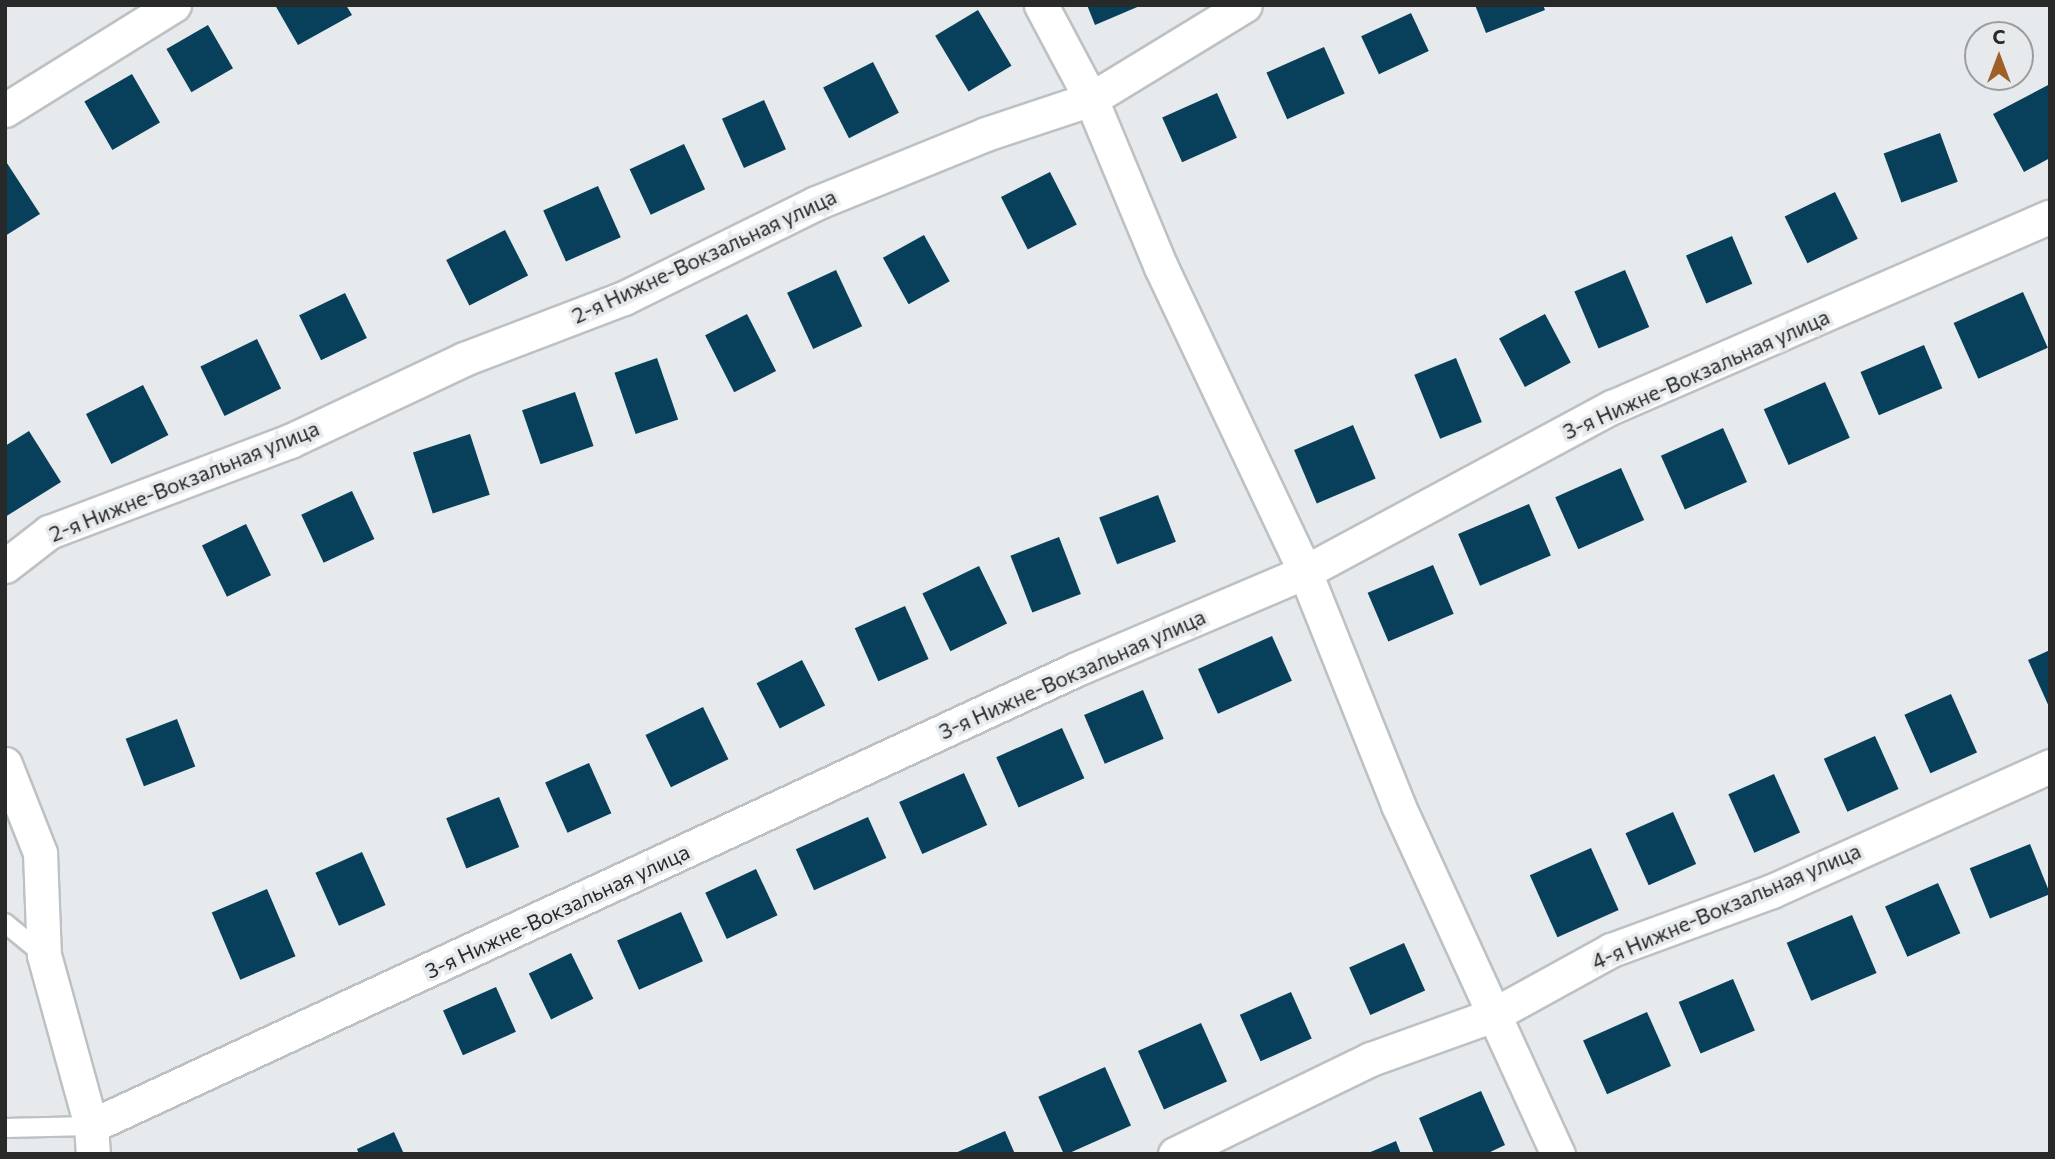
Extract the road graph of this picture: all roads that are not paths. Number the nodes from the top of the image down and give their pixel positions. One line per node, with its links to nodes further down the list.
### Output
1 (174, 5): 5 (street)
2 (1041, 5): 4 (street)
3 (1245, 5): 4 (street, 2-я Нижне-Вокзальная улица)
4 (1091, 99): 7 (street, 2-я Нижне-Вокзальная улица); 8 (street)
5 (5, 110)
6 (2050, 218): 8 (street, 3-я Нижне-Вокзальная улица)
7 (5, 566)
8 (1304, 572): 13 (street); 15 (street, 3-я Нижне-Вокзальная улица)
9 (5, 765): 12 (street)
10 (2050, 766): 13 (street, 4-я Нижне-Вокзальная улица)
11 (5, 923): 12 (lane)
12 (44, 955): 15 (street)
13 (1493, 1015): 16 (street, 4-я Нижне-Вокзальная улица); 17 (street)
14 (5, 1128): 15 (lane)
15 (92, 1140)
16 (1175, 1154)
17 (1558, 1154)

